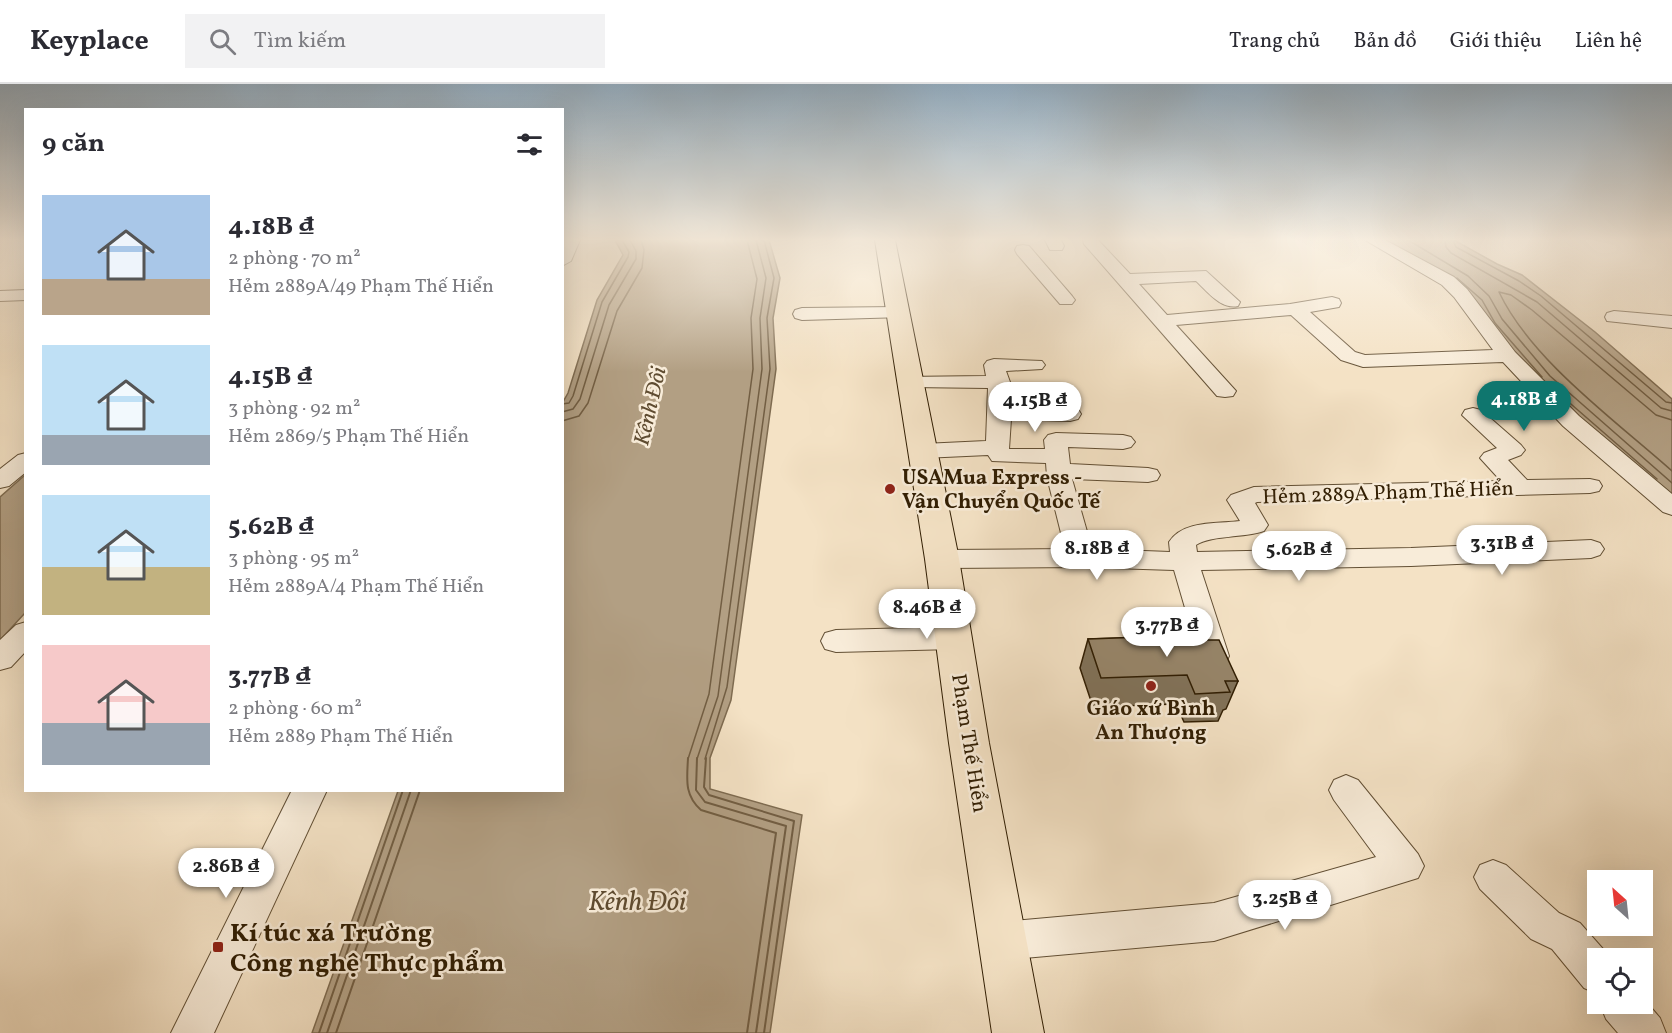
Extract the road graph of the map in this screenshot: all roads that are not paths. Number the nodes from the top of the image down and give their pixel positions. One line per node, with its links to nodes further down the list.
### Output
1 (892, 284): 12 (main road, Phạm Thế Hiển)
2 (1052, 284): 8 (street)
3 (1129, 284): 15 (street)
4 (1211, 284): 9 (street)
5 (1452, 284): 17 (street)
6 (24, 295): 7 (street)
7 (0, 296)
8 (1066, 300)
9 (1231, 302)
10 (1332, 303): 11 (street)
11 (1296, 310): 15 (street); 17 (street)
12 (897, 313): 13 (street); 19 (main road, Phạm Thế Hiển)
13 (802, 314)
14 (1614, 316): 16 (street)
15 (1162, 321): 21 (street)
16 (1672, 322)
17 (1508, 356): 34 (street)
18 (1035, 364): 20 (street)
19 (910, 381): 20 (street); 27 (main road, Phạm Thế Hiển)
20 (999, 382): 22 (street)
21 (1226, 391)
22 (1002, 412): 23 (street); 26 (street)
23 (1070, 414)
24 (1473, 415): 33 (street)
25 (1123, 442): 29 (street)
26 (997, 448): 27 (street); 29 (street)
27 (923, 451): 37 (main road, Phạm Thế Hiển)
28 (24, 462): 31 (street)
29 (1057, 463): 30 (street); 36 (street)
30 (1148, 475)
31 (0, 481)
32 (1590, 486): 33 (street, Hẻm 2889A Phạm Thế Hiển)
33 (1521, 488): 38 (street, Hẻm 2889A Phạm Thế Hiển)
34 (1672, 507)
35 (1591, 549): 38 (street)
36 (1081, 558): 37 (street); 38 (street)
37 (942, 559): 40 (main road, Phạm Thế Hiển)
38 (1185, 561): 42 (street)
39 (24, 634): 43 (street)
40 (954, 638): 41 (street); 47 (main road, Phạm Thế Hiển)
41 (836, 641)
42 (1214, 656)
43 (0, 659)
44 (1346, 790): 47 (street)
45 (309, 792): 50 (street)
46 (1493, 877): 48 (street)
47 (1002, 941): 51 (main road, Phạm Thế Hiển)
48 (1587, 961)
49 (1629, 1014): 52 (street)
50 (192, 1033)
51 (1018, 1033)
52 (1645, 1033)

